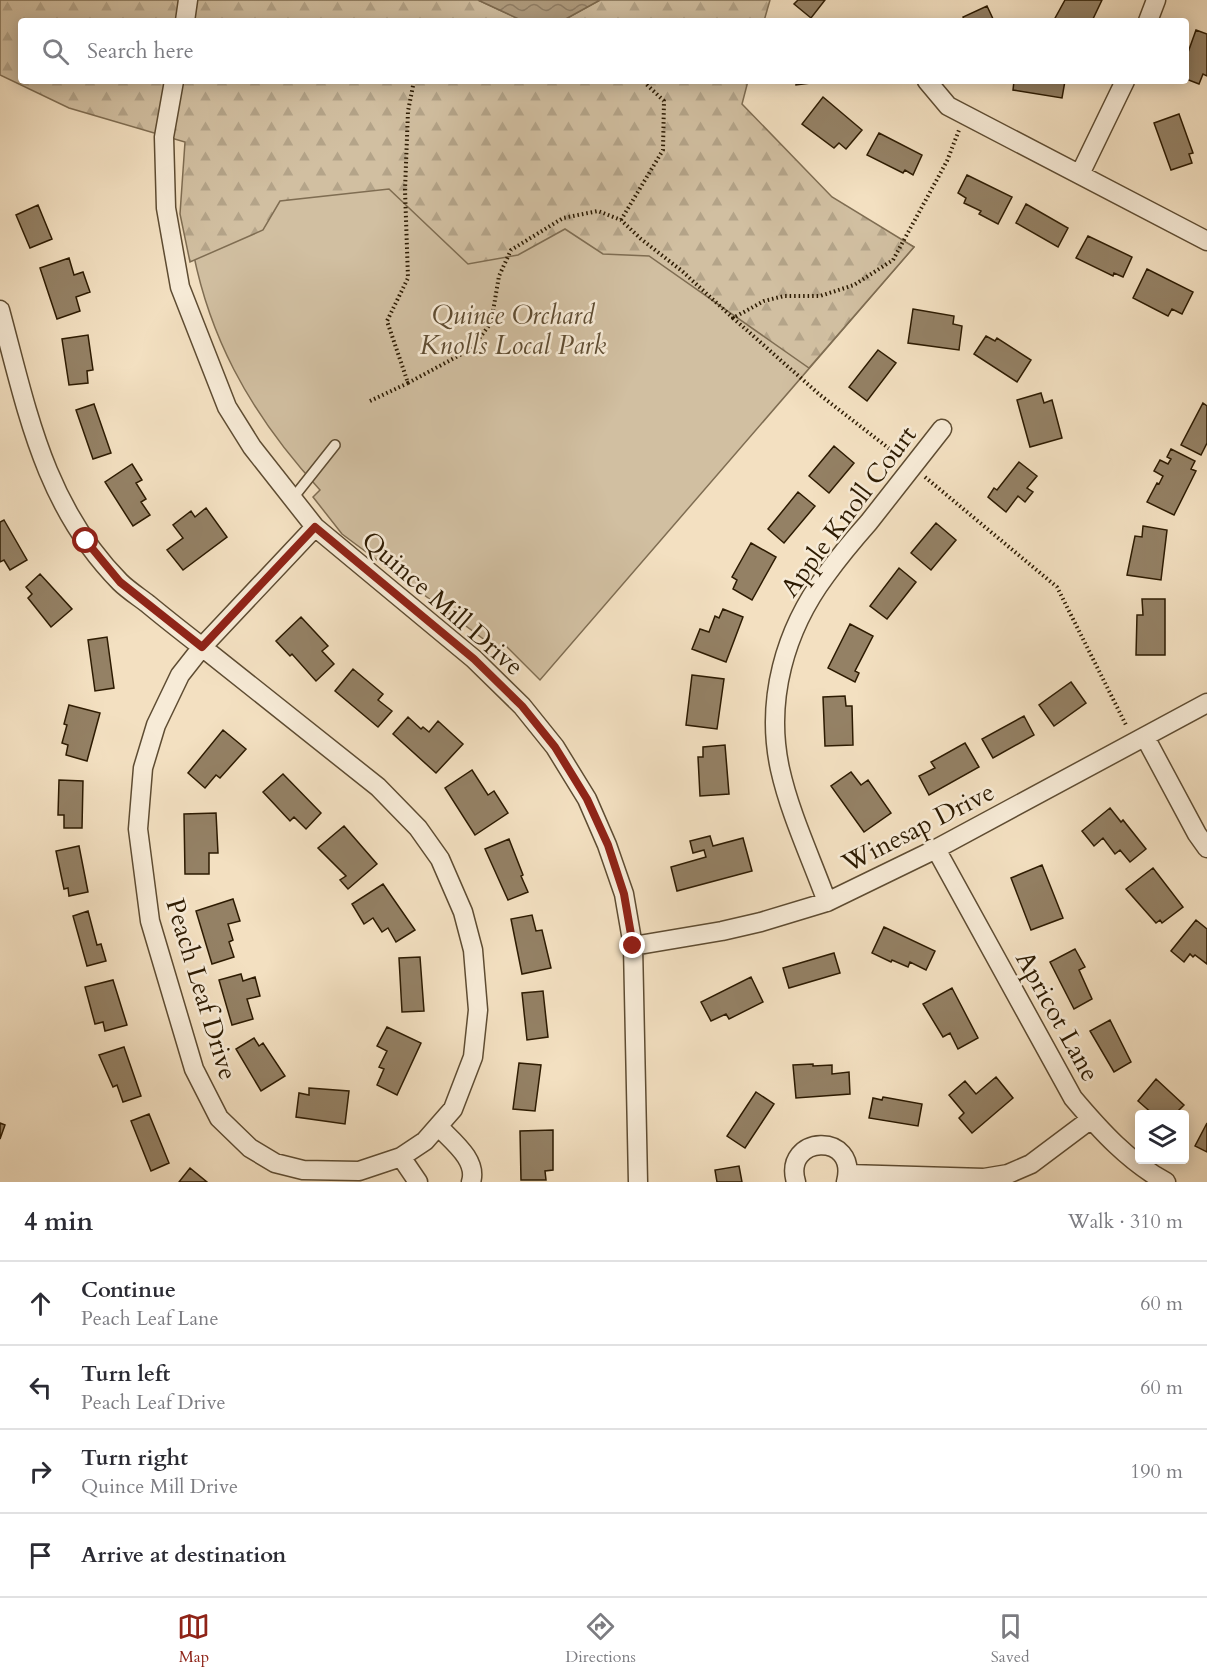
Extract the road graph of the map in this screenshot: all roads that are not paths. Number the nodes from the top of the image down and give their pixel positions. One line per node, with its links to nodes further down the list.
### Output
1 (188, 0): 3 (street)
2 (1156, 0): 4 (street)
3 (185, 18)
4 (1149, 18)
5 (173, 84): 13 (street, Quince Mill Drive)
6 (930, 84): 8 (street)
7 (1124, 84): 8 (street)
8 (1080, 174): 9 (street)
9 (1207, 241)
10 (0, 310): 15 (street)
11 (942, 429): 20 (street, Apple Knoll Court)
12 (335, 445): 13 (lane)
13 (292, 498): 14 (street, Quince Mill Drive)
14 (315, 527): 15 (street, Peach Leaf Drive); 21 (street, Quince Mill Drive)
15 (202, 647): 23 (street, Peach Leaf Drive); 24 (street, Peach Leaf Drive)
16 (1207, 703): 17 (street, Winesap Drive)
17 (1139, 741): 18 (street); 19 (street, Winesap Drive)
18 (1207, 848)
19 (936, 849): 20 (street, Winesap Drive); 22 (street, Apricot Lane)
20 (827, 902): 21 (street, Winesap Drive)
21 (633, 946): 28 (street, Quince Mill Drive)
22 (1091, 1119): 25 (street); 30 (street, Apricot Lane)
23 (438, 1126): 24 (street, Peach Leaf Drive); 27 (street)
24 (401, 1157): 26 (street)
25 (847, 1178): 29 (street)
26 (418, 1182)
27 (471, 1182)
28 (638, 1182)
29 (796, 1182)
30 (1166, 1182)

